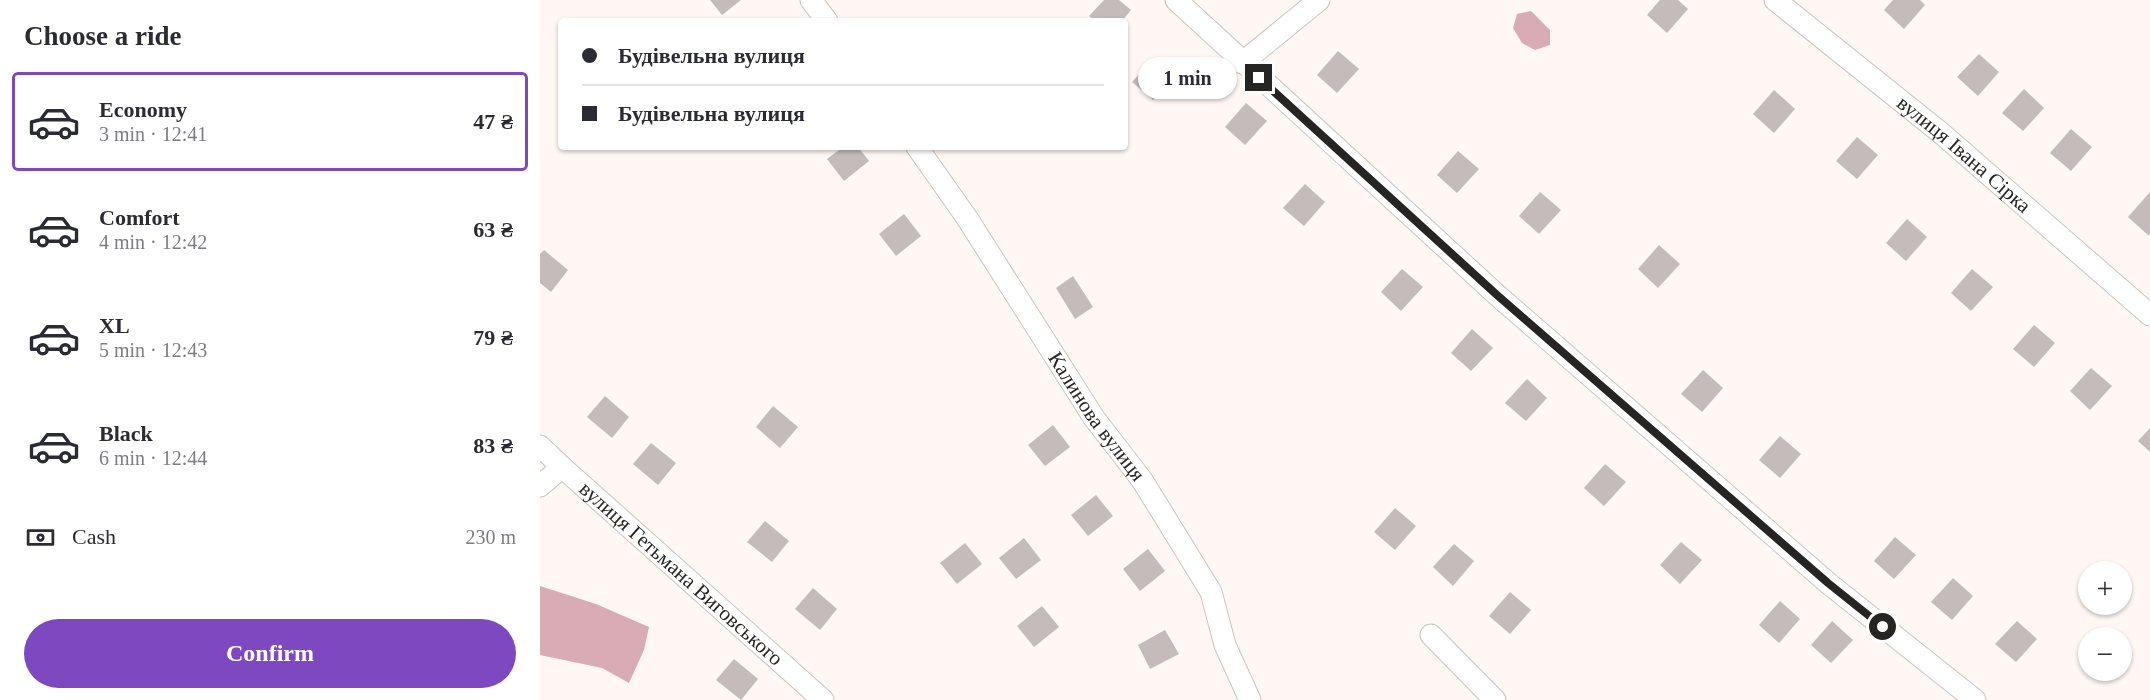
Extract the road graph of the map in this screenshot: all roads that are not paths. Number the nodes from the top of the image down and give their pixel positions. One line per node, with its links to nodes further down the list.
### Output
1 (811, 0): 5 (street)
2 (1176, 0): 6 (street)
3 (1319, 0): 6 (street)
4 (1775, 0): 8 (street, вулиця Івана Сірка)
5 (824, 18)
6 (1242, 63): 16 (street)
7 (919, 150): 14 (street, Калинова вулиця)
8 (2150, 315)
9 (540, 446): 10 (street)
10 (562, 467): 11 (street, вулиця Гетьмана Виговського); 13 (street, вулиця Гетьмана Виговського)
11 (540, 486)
12 (1431, 635): 15 (street)
13 (823, 700)
14 (1251, 700)
15 (1495, 700)
16 (1975, 700)

